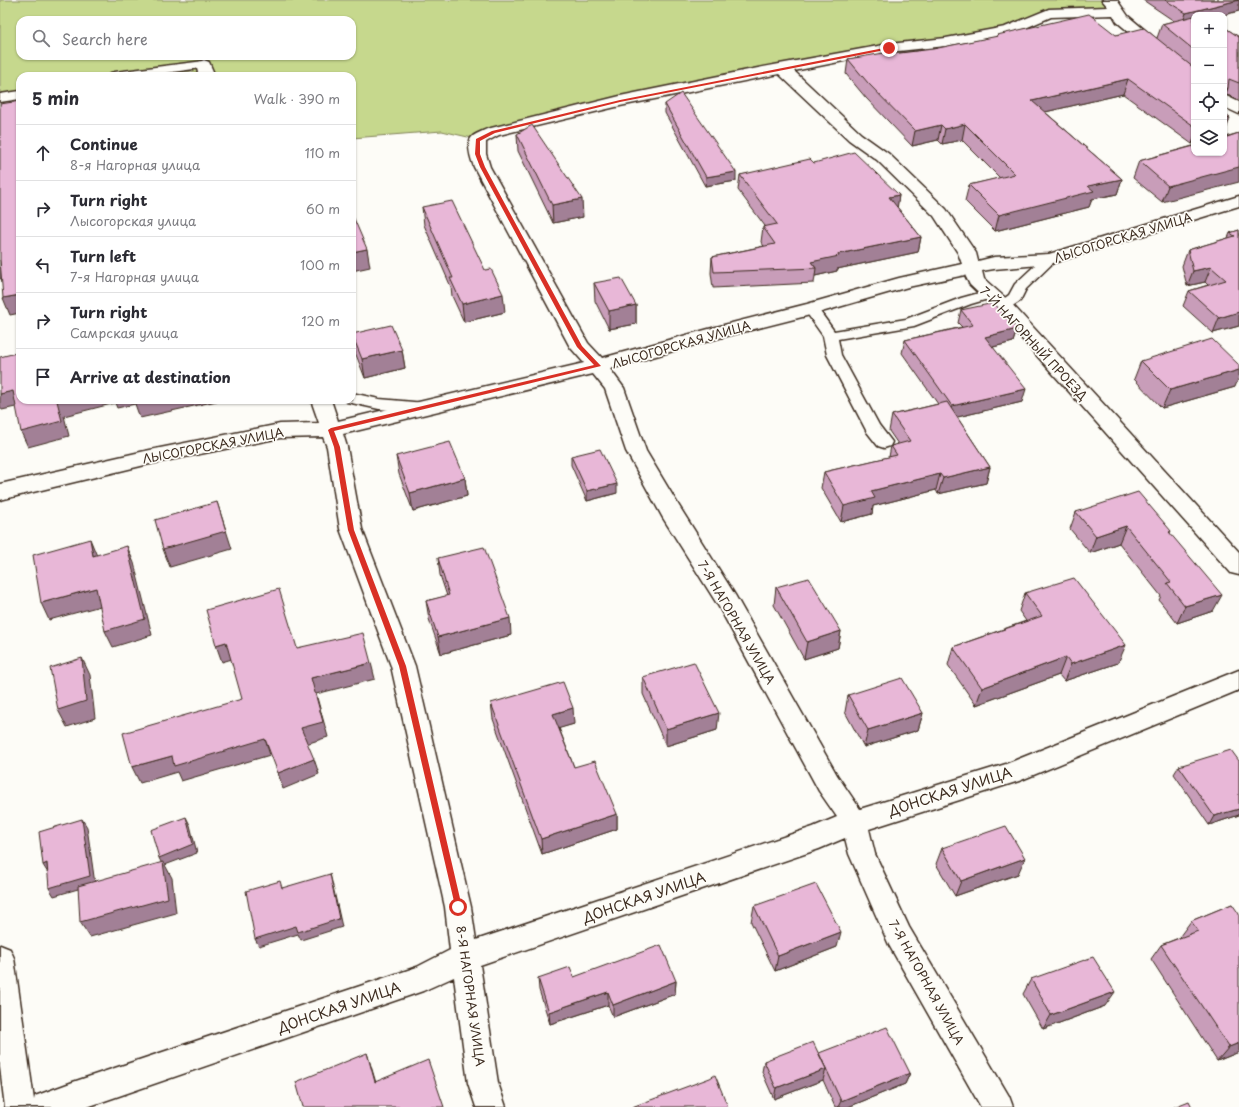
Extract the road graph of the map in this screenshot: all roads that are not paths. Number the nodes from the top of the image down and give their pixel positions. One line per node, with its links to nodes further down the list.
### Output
1 (1116, 4): 2 (street); 5 (street)
2 (783, 69): 12 (street, 7-Й НАГОРНЫЙ ПРОЕЗД); 16 (street, 7-Я НАГОРНАЯ УЛИЦА)
3 (206, 70): 4 (lane)
4 (176, 72)
5 (1191, 76)
6 (16, 96): 7 (lane)
7 (0, 98)
8 (1227, 102): 9 (street)
9 (1239, 109)
10 (1239, 201): 11 (street, ЛЫСОГОРСКАЯ УЛИЦА)
11 (1050, 260): 12 (street, ЛЫСОГОРСКАЯ УЛИЦА); 13 (lane)
12 (972, 267): 13 (street, 7-Й НАГОРНЫЙ ПРОЕЗД); 14 (street, ЛЫСОГОРСКАЯ УЛИЦА)
13 (996, 300): 15 (lane); 23 (street, 7-Й НАГОРНЫЙ ПРОЕЗД)
14 (810, 309): 15 (lane); 16 (street, ЛЫСОГОРСКАЯ УЛИЦА)
15 (830, 336): 21 (lane)
16 (598, 366): 19 (street, ЛЫСОГОРСКАЯ УЛИЦА); 25 (street, 7-Я НАГОРНАЯ УЛИЦА)
17 (356, 399): 19 (lane)
18 (322, 404): 20 (street, 8-Я НАГОРНАЯ УЛИЦА)
19 (425, 408): 20 (street, ЛЫСОГОРСКАЯ УЛИЦА)
20 (331, 430): 22 (street, ЛЫСОГОРСКАЯ УЛИЦА); 26 (street, 8-Я НАГОРНАЯ УЛИЦА)
21 (884, 442)
22 (0, 492)
23 (1239, 567)
24 (1239, 680): 25 (street, ДОНСКАЯ УЛИЦА)
25 (854, 822): 26 (street, ДОНСКАЯ УЛИЦА); 31 (street, 7-Я НАГОРНАЯ УЛИЦА)
26 (465, 957): 29 (street, ДОНСКАЯ УЛИЦА); 30 (street, 8-Я НАГОРНАЯ УЛИЦА)
27 (0, 958): 28 (street)
28 (20, 1107)
29 (46, 1107)
30 (491, 1107)
31 (998, 1107)

